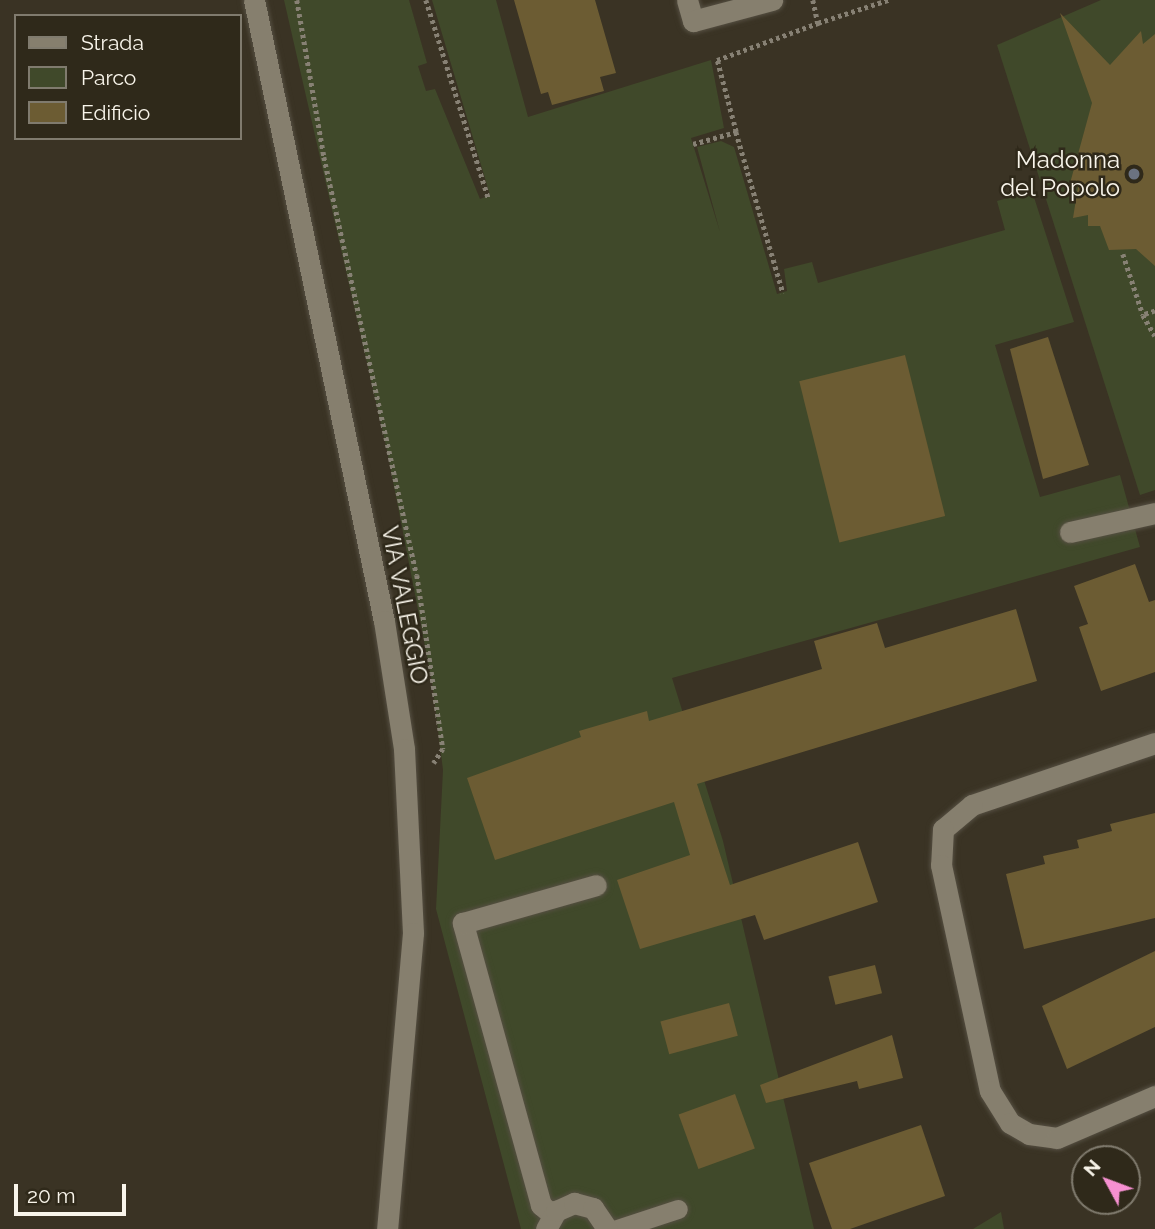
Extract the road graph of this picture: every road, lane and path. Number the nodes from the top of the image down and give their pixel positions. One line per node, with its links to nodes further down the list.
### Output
1 (254, 0): 25 (street, VIA VALEGGIO)
2 (298, 0): 20 (path)
3 (426, 0): 11 (path)
4 (687, 0): 5 (street)
5 (772, 0)
6 (813, 0): 8 (path)
7 (888, 0): 8 (path)
8 (818, 23): 9 (path)
9 (736, 132): 10 (path); 13 (path)
10 (693, 144)
11 (488, 197)
12 (1123, 254): 15 (path)
13 (783, 293)
14 (1155, 311): 15 (path)
15 (1143, 315): 16 (path)
16 (1155, 336)
17 (1155, 513): 18 (street)
18 (1070, 532)
19 (1155, 743): 22 (street)
20 (443, 749)
21 (596, 885): 24 (street)
22 (1155, 1096)
23 (678, 1209): 27 (lane)
24 (549, 1222): 26 (street)
25 (387, 1229)
26 (607, 1229)
27 (617, 1229)

